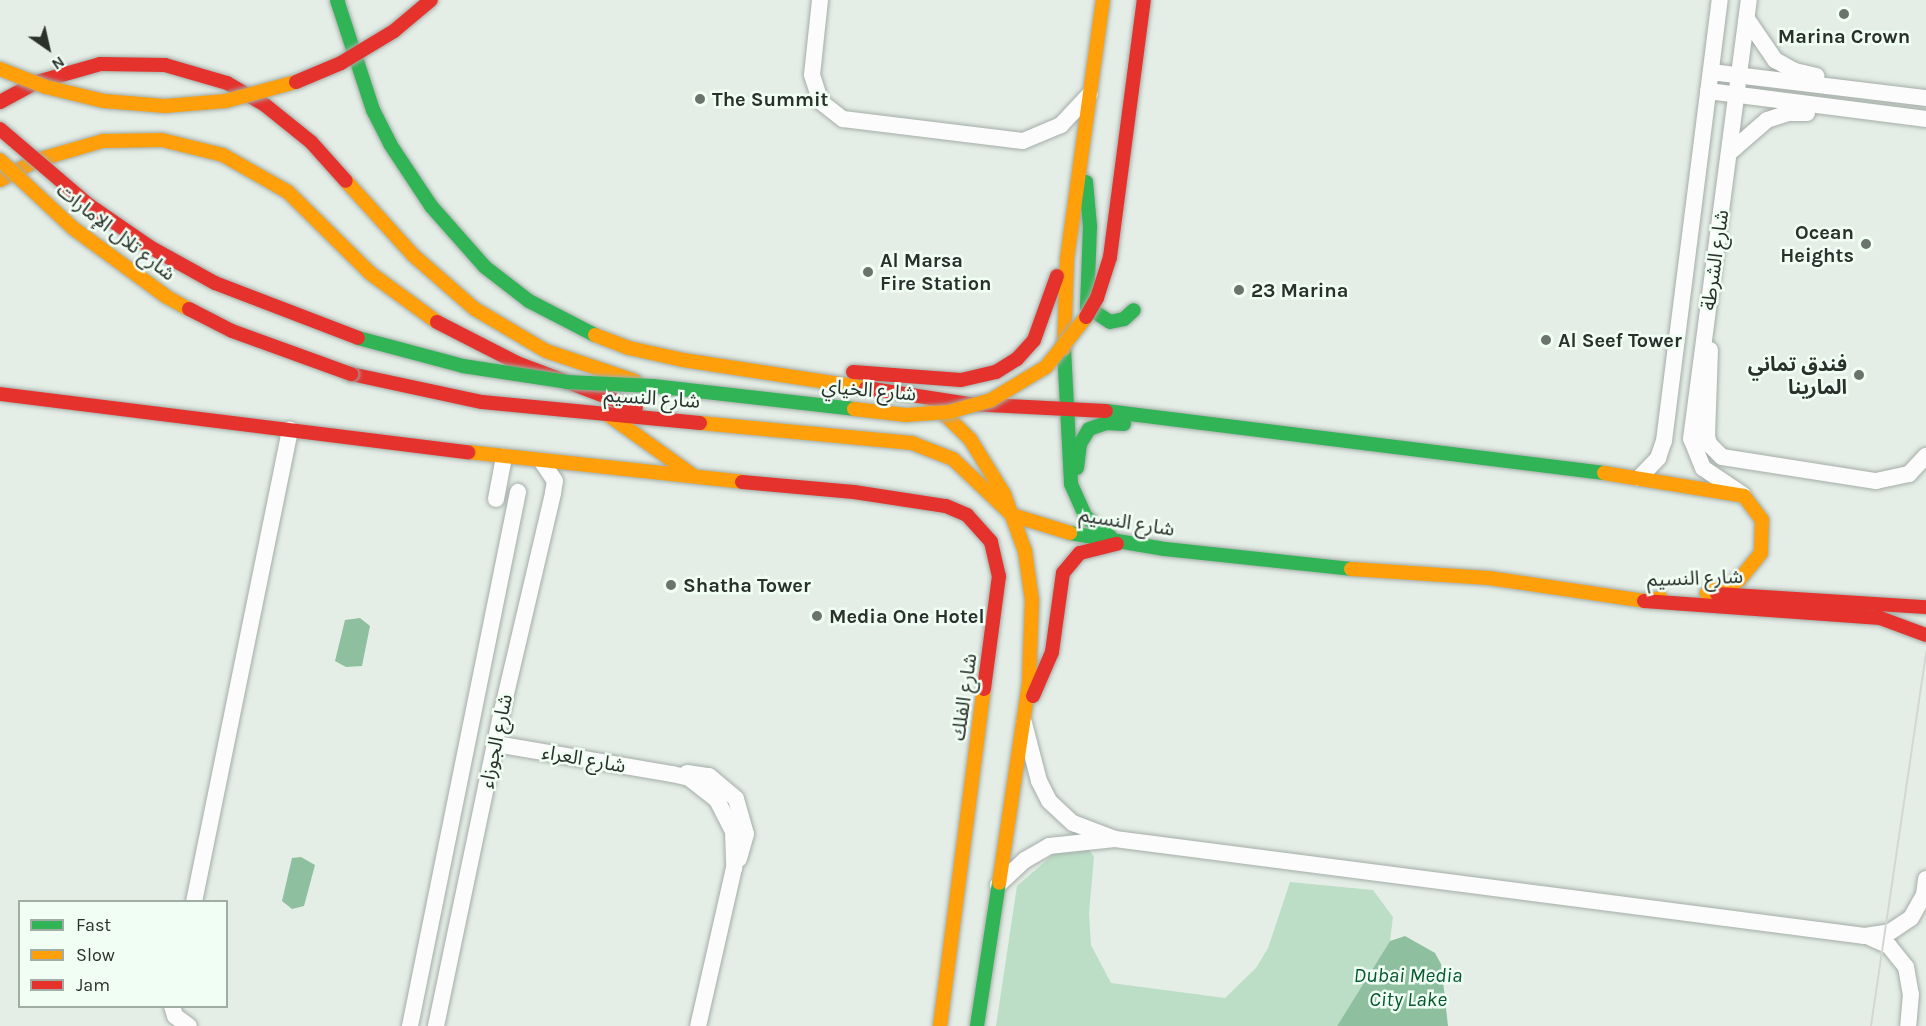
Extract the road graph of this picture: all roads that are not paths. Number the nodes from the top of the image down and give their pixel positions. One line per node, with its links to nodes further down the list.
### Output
1 (431, 0): 9 (main road, bridge)
2 (820, 0): 15 (street)
3 (1103, 0): 15 (main road)
4 (1144, 0): 32 (main road, شارع الخياي, bridge)
5 (1720, 0): 10 (street, شارع الشرطة)
6 (1749, 0): 8 (street, شارع الشرطة)
7 (338, 1): 31 (main road, شارع النسيم)
8 (1746, 19): 11 (street, شارع الشرطة); 13 (street)
9 (0, 69)
10 (1711, 72): 11 (street); 14 (street, شارع الشرطة)
11 (1739, 76): 13 (street); 16 (street, شارع الشرطة)
12 (1926, 88): 17 (street)
13 (1847, 89): 17 (street)
14 (1708, 91): 16 (street); 44 (street, شارع الشرطة)
15 (1090, 93): 23 (main road)
16 (1737, 95): 20 (street); 24 (street, شارع الشرطة)
17 (1899, 95): 18 (street)
18 (1926, 98)
19 (0, 102): 32 (main road, bridge)
20 (1866, 112): 21 (street); 24 (street)
21 (1925, 119)
22 (0, 129): 32 (main road, bridge)
23 (1082, 153): 27 (main road); 28 (main road)
24 (1729, 153): 29 (street, شارع الشرطة)
25 (0, 160): 30 (main road, شارع تلال الإمارات, bridge)
26 (0, 180): 37 (main road)
27 (1067, 259): 31 (main road); 35 (main road)
28 (1134, 310)
29 (1704, 338): 40 (street); 47 (street, شارع الشرطة)
30 (351, 374): 36 (main road, شارع النسيم)
31 (821, 380): 34 (main road, شارع النسيم)
32 (653, 386)
33 (0, 394): 39 (main road, شارع الفلك)
34 (922, 395): 35 (main road, شارع النسيم); 49 (main road)
35 (1065, 410): 38 (main road, شارع النسيم); 45 (main road)
36 (607, 414): 37 (main road, شارع النسيم); 43 (main road)
37 (665, 418): 49 (main road, شارع النسيم)
38 (1191, 422): 44 (main road, شارع النسيم); 45 (main road)
39 (290, 430): 41 (main road, شارع الفلك); 64 (street)
40 (1926, 456)
41 (504, 457): 42 (main road, شارع الفلك); 48 (street)
42 (542, 462): 43 (main road, شارع الفلك); 57 (street, شارع الجوزاء)
43 (694, 476): 71 (main road, شارع الفلك)
44 (1639, 478): 47 (main road, شارع النسيم)
45 (1071, 484): 50 (main road)
46 (518, 492): 59 (street)
47 (1744, 496): 52 (main road)
48 (496, 499)
49 (1012, 515): 50 (main road, شارع النسيم); 56 (main road)
50 (1114, 538): 51 (main road, شارع النسيم)
51 (1132, 542): 53 (main road, شارع النسيم); 56 (main road)
52 (1707, 593): 53 (main road, شارع النسيم); 54 (main road, شارع النسيم)
53 (1644, 601): 55 (main road)
54 (1926, 607)
55 (1926, 635)
56 (1024, 713): 61 (street); 63 (main road)
57 (496, 744): 58 (street, شارع الجوزاء); 70 (street, شارع العراء)
58 (490, 769): 59 (street); 60 (street, شارع الجوزاء)
59 (460, 781): 60 (street); 68 (street)
60 (483, 802): 69 (street, شارع الجوزاء)
61 (1115, 839): 63 (street); 65 (street)
62 (1926, 879): 65 (street)
63 (998, 885): 72 (main road)
64 (194, 900)
65 (1865, 936): 73 (street)
66 (173, 1008): 67 (street)
67 (189, 1026)
68 (410, 1026)
69 (436, 1026)
70 (698, 1026)
71 (940, 1026)
72 (977, 1026)
73 (1908, 1026)

